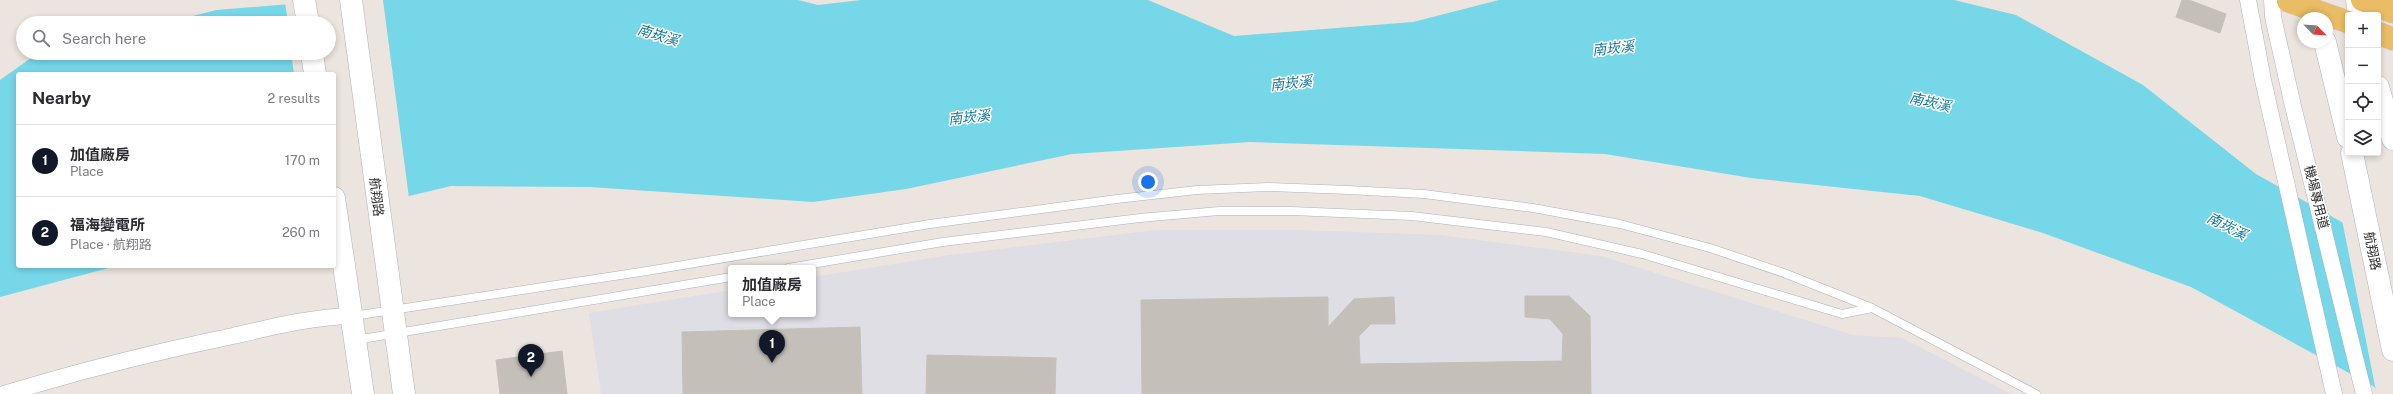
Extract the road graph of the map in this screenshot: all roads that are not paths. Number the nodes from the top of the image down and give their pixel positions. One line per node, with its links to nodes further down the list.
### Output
1 (304, 0): 10 (street)
2 (351, 0): 24 (street, 航翔路)
3 (2248, 0): 32 (street, 機場專用道)
4 (2280, 0): 7 (main road); 33 (street, 機場專用道)
5 (2357, 0): 8 (street)
6 (2362, 0): 9 (main road)
7 (2320, 10): 11 (main road)
8 (2359, 12)
9 (2393, 12)
10 (307, 16)
11 (2345, 21)
12 (2326, 48): 16 (street)
13 (313, 60): 14 (street)
14 (316, 72)
15 (2381, 97): 17 (street)
16 (2345, 125)
17 (2393, 139)
18 (2353, 156): 27 (street, 航翔路)
19 (336, 212): 22 (street)
20 (806, 265): 23 (lane)
21 (728, 278): 25 (lane)
22 (350, 306): 24 (lane); 26 (street); 28 (street)
23 (1872, 308): 24 (lane); 31 (lane)
24 (392, 310): 25 (street, 航翔路)
25 (396, 333): 26 (lane); 30 (street, 航翔路)
26 (355, 341): 29 (street)
27 (2393, 350)
28 (4, 394)
29 (363, 394)
30 (404, 394)
31 (2036, 394)
32 (2334, 394)
33 (2364, 394)

